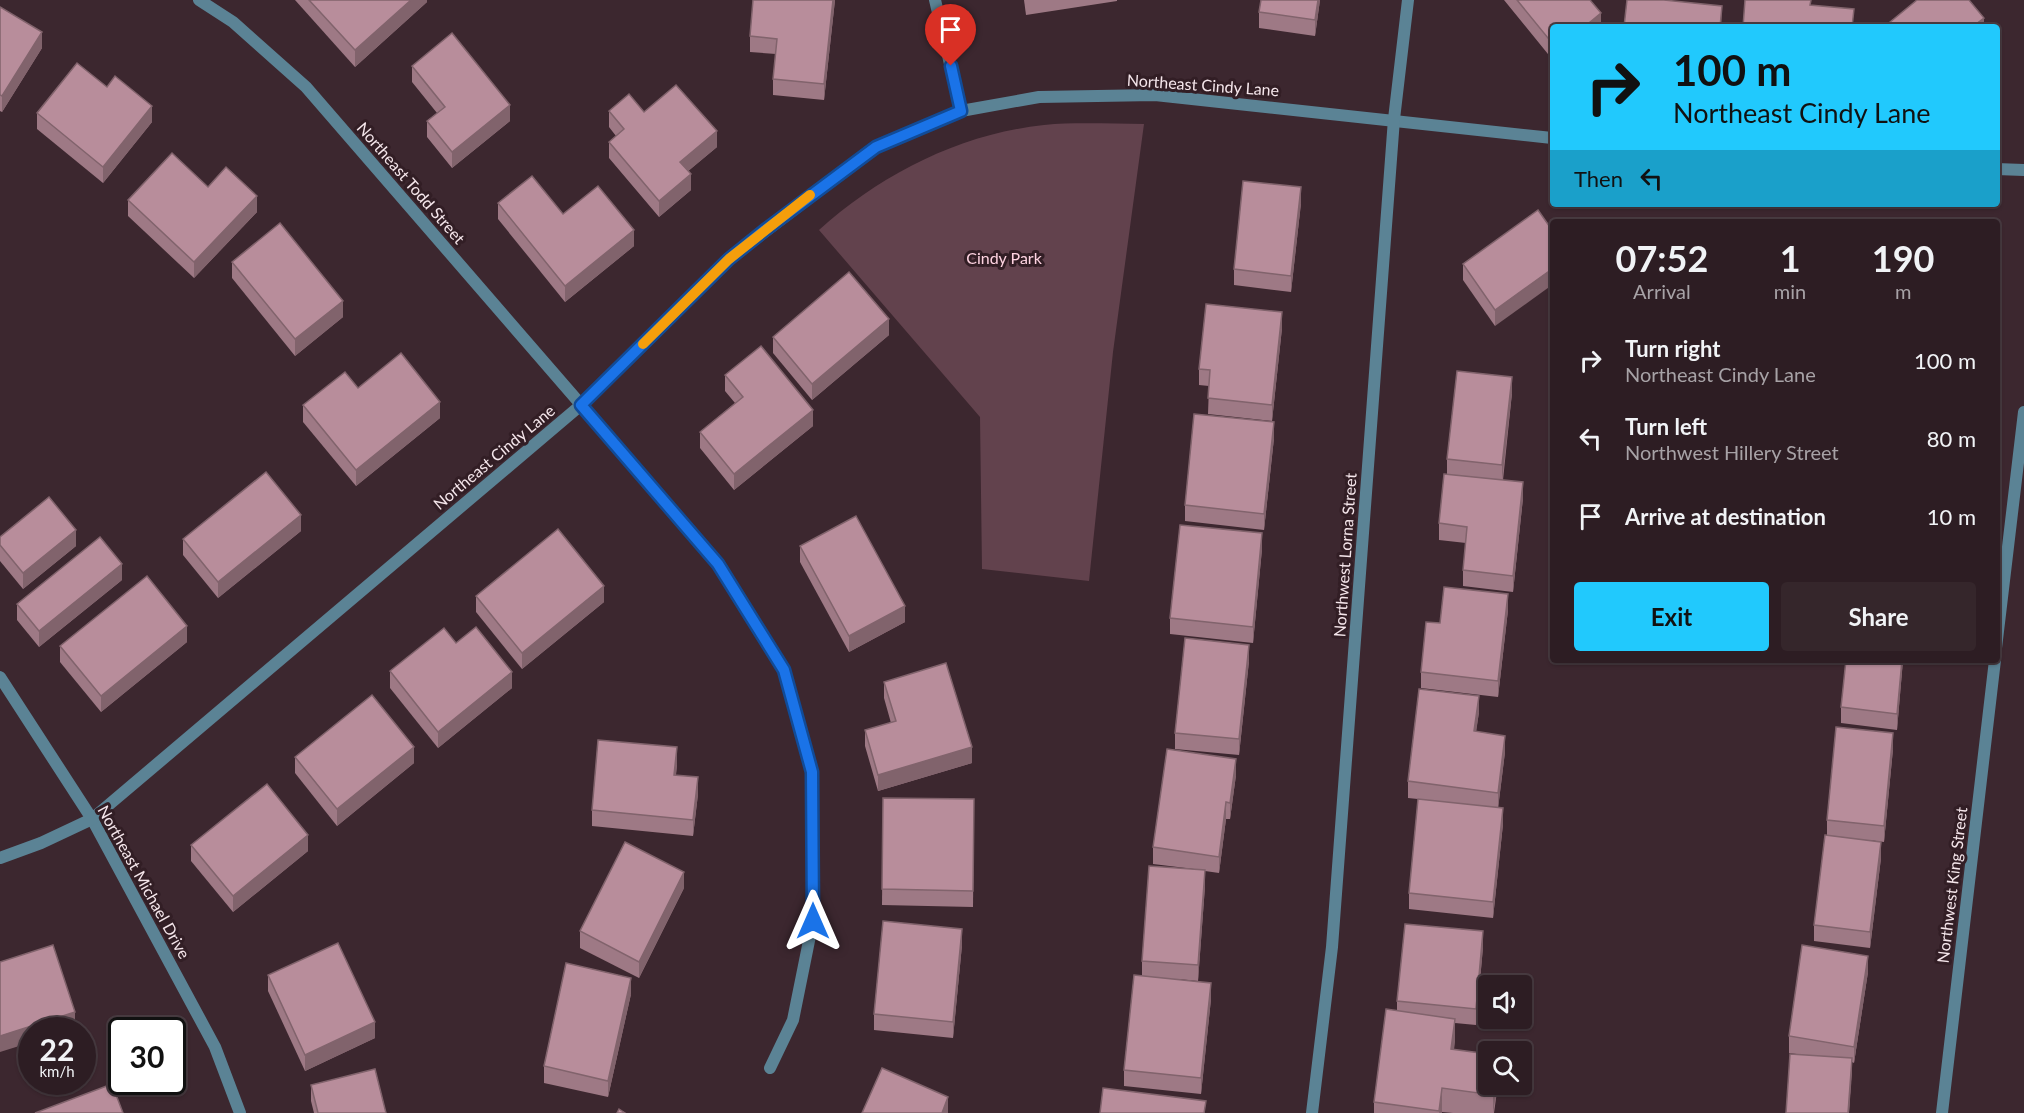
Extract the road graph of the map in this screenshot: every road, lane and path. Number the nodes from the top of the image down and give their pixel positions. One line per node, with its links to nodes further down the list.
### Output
1 (199, 0): 9 (street, Northeast Todd Street)
2 (936, 0): 4 (street)
3 (1408, 0): 5 (street, Northwest Lorna Street)
4 (961, 111): 5 (street, Northeast Cindy Lane); 9 (street, Northeast Cindy Lane)
5 (1394, 119): 6 (street, Northeast Cindy Lane); 18 (street, Northwest Lorna Street)
6 (1550, 138)
7 (2000, 169): 8 (street)
8 (2024, 170)
9 (581, 405): 14 (street, Northeast Cindy Lane); 16 (street, Northeast Todd Street)
10 (2024, 412): 11 (street)
11 (2000, 614)
12 (1995, 663): 19 (street, Northwest King Street)
13 (0, 677): 14 (street, Northeast Michael Drive)
14 (92, 819): 15 (street, Northeast Cindy Lane); 17 (street, Northeast Michael Drive)
15 (0, 858)
16 (770, 1068)
17 (240, 1113)
18 (1312, 1113)
19 (1942, 1113)

